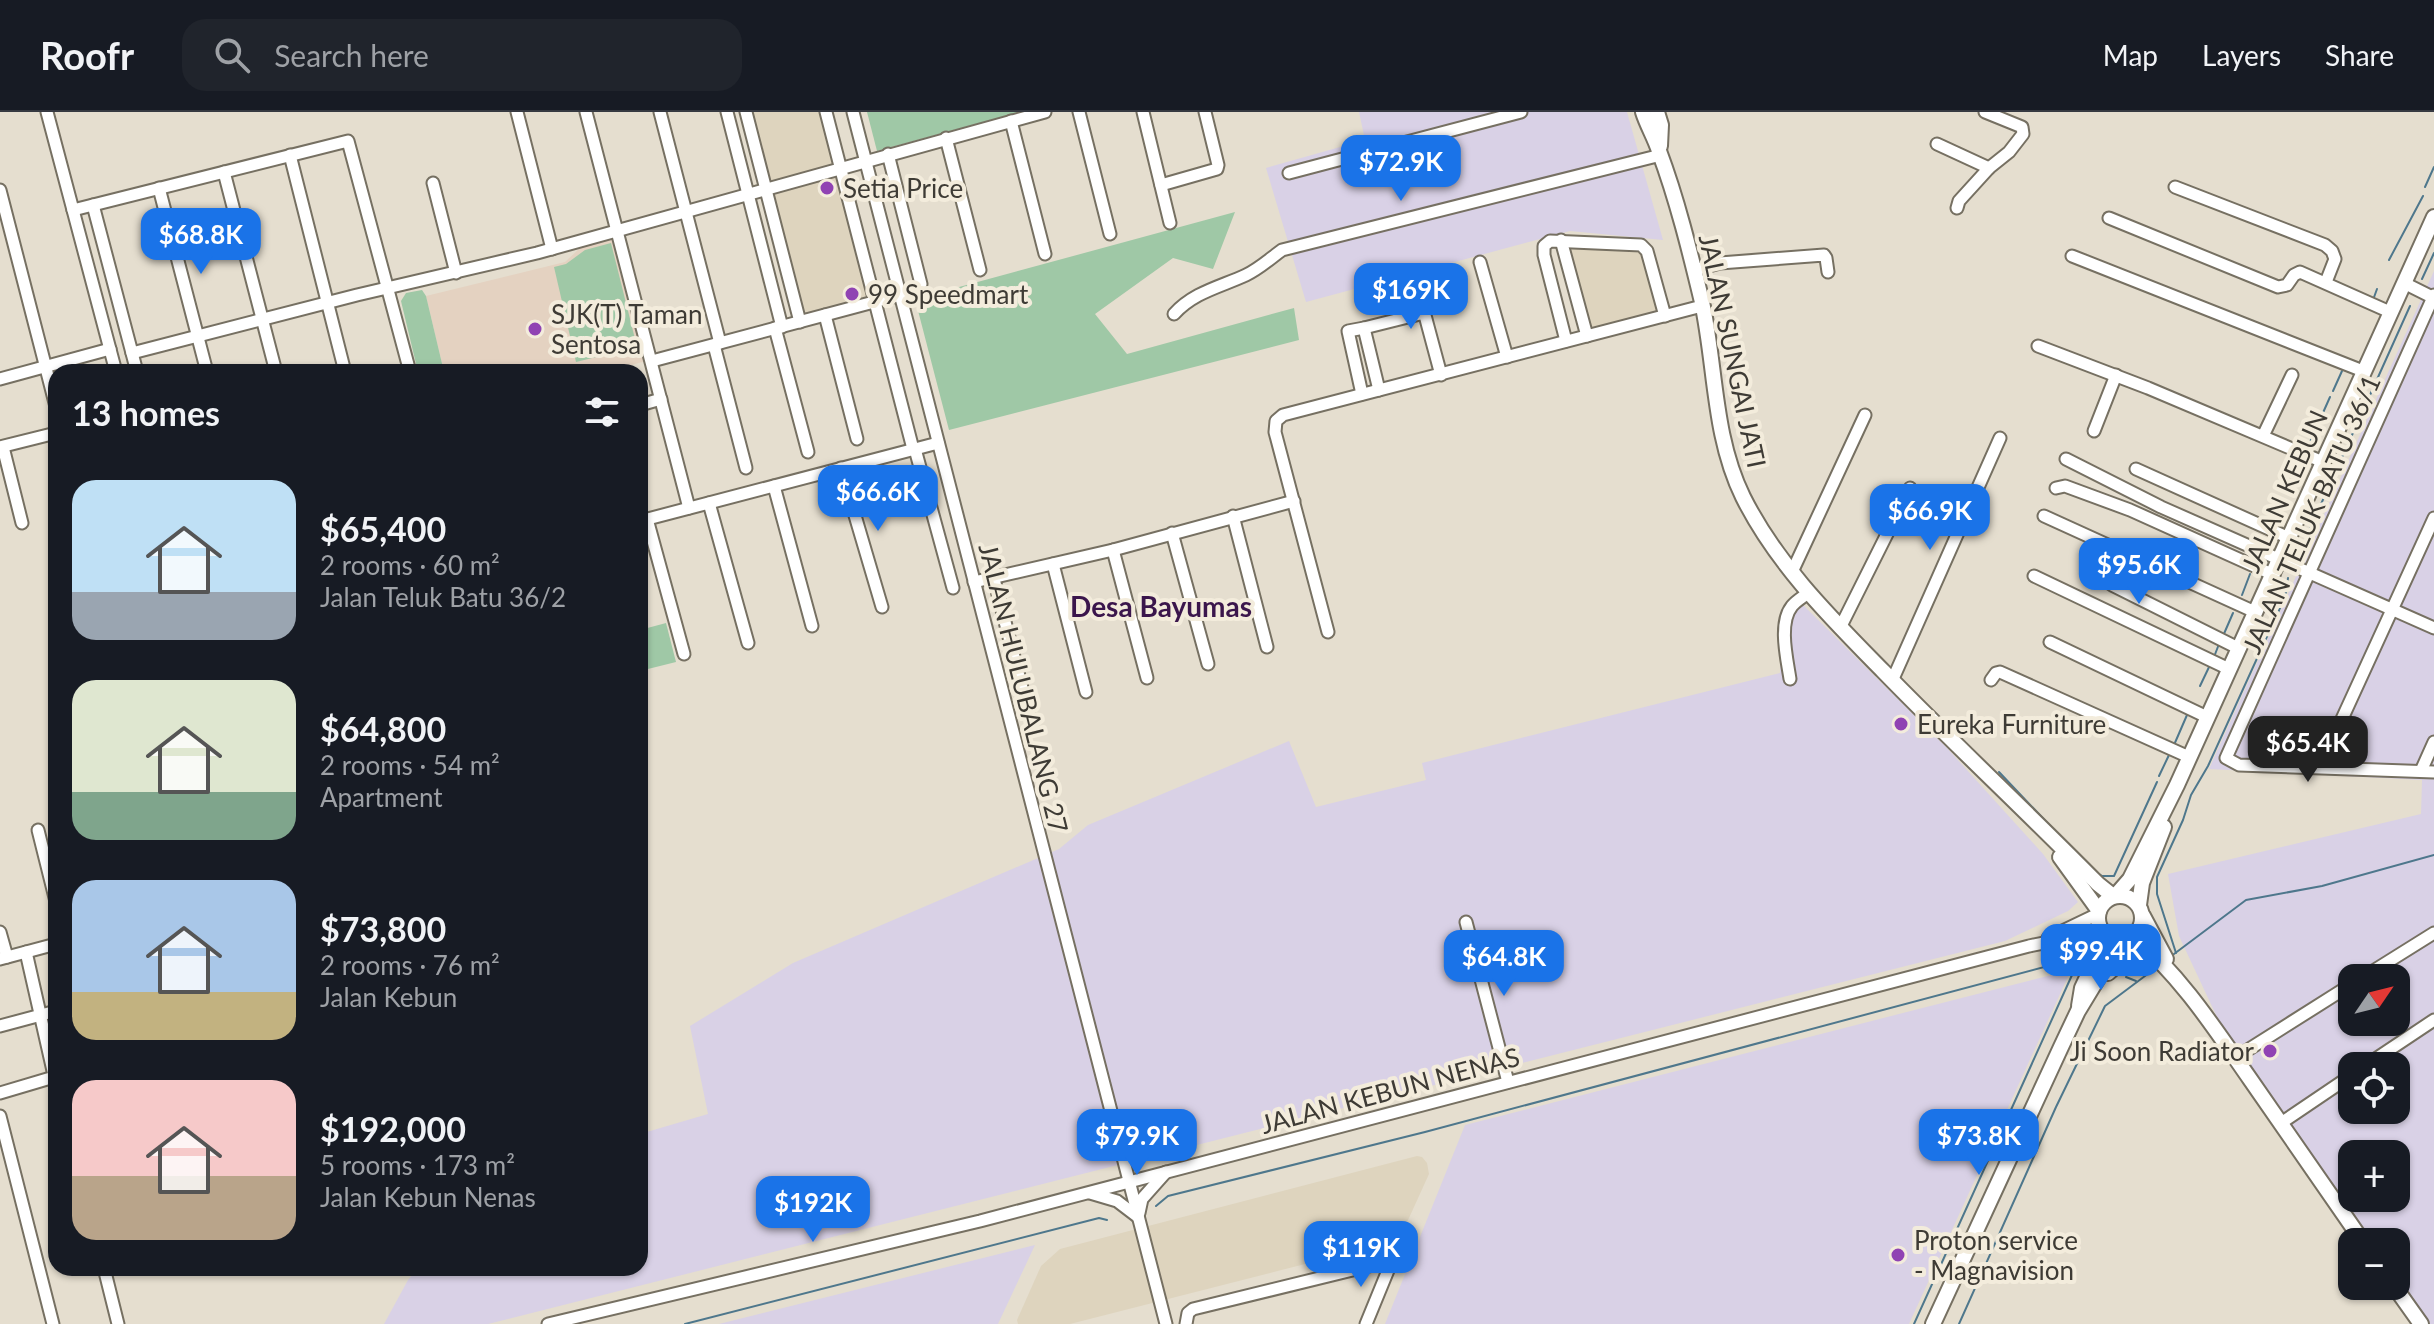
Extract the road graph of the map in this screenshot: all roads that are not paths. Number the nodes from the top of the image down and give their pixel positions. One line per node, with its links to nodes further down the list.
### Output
1 (47, 112): 37 (street)
2 (517, 112): 45 (street)
3 (586, 112): 42 (street)
4 (660, 112): 38 (street)
5 (727, 112): 34 (street)
6 (746, 112): 33 (street)
7 (826, 112): 24 (street)
8 (853, 112): 23 (street, JALAN HULUBALANG 27)
9 (1045, 112): 17 (street)
10 (1079, 112): 43 (street)
11 (1143, 112): 29 (street)
12 (1205, 112): 29 (street)
13 (1521, 112): 27 (street)
14 (1643, 112): 20 (main road, JALAN SUNGAI JATI)
15 (1657, 112): 20 (main road, JALAN SUNGAI JATI)
16 (1985, 112): 25 (street)
17 (1011, 121): 18 (street); 46 (street)
18 (946, 138): 21 (street); 49 (street)
19 (1937, 144): 25 (street)
20 (1660, 153): 50 (main road, JALAN SUNGAI JATI); 65 (street)
21 (888, 154): 23 (street); 56 (street)
22 (290, 155): 26 (street); 57 (street); 61 (street)
23 (866, 161): 24 (street); 58 (street, JALAN HULUBALANG 27)
24 (841, 168): 33 (street); 60 (street)
25 (1989, 168): 36 (street)
26 (224, 172): 31 (street); 68 (street)
27 (1289, 173)
28 (433, 183): 52 (street)
29 (1161, 185): 41 (street)
30 (2175, 187): 54 (street)
31 (159, 188): 35 (street); 72 (street)
32 (0, 190): 88 (street)
33 (766, 191): 34 (street); 69 (street)
34 (748, 196): 38 (street); 70 (street)
35 (93, 205): 37 (street); 78 (street)
36 (1957, 208)
37 (73, 210): 77 (street)
38 (686, 213): 42 (street); 75 (street)
39 (2434, 217): 55 (main road, JALAN KEBUN)
40 (2109, 218): 54 (street)
41 (1170, 223)
42 (618, 231): 45 (street); 80 (street)
43 (1110, 234)
44 (1561, 240): 67 (street); 73 (street); 74 (street)
45 (552, 249): 52 (street)
46 (1045, 254)
47 (2072, 256): 89 (street)
48 (1480, 262): 79 (street)
49 (980, 270)
50 (1694, 270): 51 (street); 62 (main road, JALAN SUNGAI JATI)
51 (1828, 272)
52 (456, 273): 57 (street)
53 (1415, 278): 64 (street)
54 (2326, 282): 63 (street)
55 (2404, 283): 59 (street); 63 (main road, JALAN KEBUN)
56 (921, 284)
57 (389, 288): 61 (street); 87 (street)
58 (900, 295): 60 (street); 105 (street, JALAN HULUBALANG 27)
59 (2434, 297): 133 (street, JALAN TELUK BATU 36/1)
60 (875, 302): 66 (street); 107 (street)
61 (328, 303): 68 (street); 86 (street)
62 (1702, 306): 67 (street); 132 (main road, JALAN SUNGAI JATI)
63 (2390, 312): 89 (main road, JALAN KEBUN)
64 (1424, 313): 71 (street); 91 (street)
65 (1174, 314)
66 (825, 315): 69 (street); 104 (street)
67 (1665, 316): 73 (street)
68 (263, 320): 72 (street); 85 (street)
69 (800, 322): 70 (street)
70 (779, 328): 75 (street); 108 (street)
71 (1364, 328): 95 (street); 96 (street)
72 (198, 336): 78 (street); 84 (street)
73 (1587, 336): 74 (street)
74 (1566, 341): 79 (street)
75 (717, 344): 80 (street); 111 (street)
76 (2038, 346): 92 (street)
77 (110, 349): 81 (street); 82 (street)
78 (132, 353): 83 (street)
79 (1507, 357): 91 (street)
80 (652, 361): 97 (street)
81 (57, 364)
82 (114, 364)
83 (135, 364)
84 (205, 364)
85 (274, 364)
86 (343, 364)
87 (408, 364)
88 (46, 367): 90 (street); 94 (street)
89 (2363, 371): 110 (main road, JALAN KEBUN)
90 (48, 375)
91 (1441, 375): 95 (street)
92 (2116, 375): 100 (street); 102 (street)
93 (2292, 375): 102 (street)
94 (0, 379)
95 (1379, 390): 96 (street)
96 (1362, 394): 117 (street)
97 (661, 399): 98 (street); 119 (street)
98 (648, 403)
99 (1865, 415): 132 (street)
100 (2094, 431)
101 (48, 435): 106 (street)
102 (2263, 436): 110 (street)
103 (2000, 438): 157 (street)
104 (857, 439)
105 (938, 443): 107 (street); 137 (street, JALAN HULUBALANG 27)
106 (2, 447): 124 (street)
107 (914, 449): 112 (street); 138 (street)
108 (808, 452)
109 (2066, 459): 129 (street)
110 (2323, 462): 127 (main road, JALAN KEBUN)
111 (746, 468)
112 (841, 468): 114 (street); 140 (street)
113 (2136, 469): 127 (street)
114 (774, 486): 118 (street); 143 (street)
115 (1910, 488): 144 (street)
116 (2056, 488): 134 (street)
117 (1294, 501): 120 (street); 146 (street)
118 (709, 503): 119 (street); 148 (street)
119 (689, 508): 123 (street)
120 (1233, 516): 125 (street); 149 (street)
121 (2044, 516): 142 (street)
122 (2434, 518): 141 (street)
123 (648, 519)
124 (22, 523)
125 (1172, 533): 128 (street); 152 (street)
126 (648, 536): 151 (street)
127 (2289, 538): 129 (main road, JALAN KEBUN)
128 (1113, 550): 130 (street); 154 (street)
129 (2281, 558): 133 (street); 134 (main road, JALAN KEBUN)
130 (1053, 564): 136 (street); 158 (street)
131 (2095, 565): 150 (street)
132 (1792, 572): 139 (main road, JALAN SUNGAI JATI)
133 (2310, 572): 141 (street); 163 (street, JALAN TELUK BATU 36/1)
134 (2274, 575): 142 (main road, JALAN KEBUN)
135 (2034, 576): 153 (street)
136 (994, 579): 137 (street); 159 (street)
137 (974, 582): 202 (street, JALAN HULUBALANG 27)
138 (953, 588)
139 (1808, 593): 144 (main road, JALAN SUNGAI JATI); 155 (street)
140 (882, 607)
141 (2392, 609): 145 (street); 163 (street)
142 (2255, 612): 150 (main road, JALAN KEBUN)
143 (812, 626)
144 (1840, 628): 157 (main road, JALAN SUNGAI JATI)
145 (2434, 628)
146 (1328, 632)
147 (2050, 642): 160 (street)
148 (748, 643)
149 (1267, 647)
150 (2238, 648): 153 (main road, JALAN KEBUN)
151 (684, 654)
152 (1208, 664)
153 (2229, 669): 160 (main road, JALAN KEBUN)
154 (1147, 678)
155 (1790, 679)
156 (1991, 680): 162 (street)
157 (1892, 681): 166 (main road, JALAN SUNGAI JATI)
158 (1086, 692)
159 (1029, 715)
160 (2207, 717): 162 (main road, JALAN KEBUN)
161 (2434, 742): 164 (street)
162 (2189, 757): 165 (main road, JALAN KEBUN)
163 (2320, 767): 164 (street)
164 (2428, 771)
165 (2177, 785): 169 (main road, JALAN KEBUN); 170 (main road, JALAN KEBUN)
166 (2036, 824): 169 (main road, JALAN SUNGAI JATI); 171 (main road)
167 (38, 830): 168 (street)
168 (48, 870)
169 (2115, 896): 170 (main road); 171 (main road)
170 (2141, 910): 175 (main road); 184 (main road)
171 (2098, 913): 175 (main road); 178 (street)
172 (1466, 922): 195 (street)
173 (0, 932): 181 (street)
174 (2434, 933): 182 (street)
175 (2116, 936): 176 (street, JALAN KEBUN NENAS); 179 (main road); 183 (main road); 186 (main road)
176 (2069, 940): 178 (street, JALAN KEBUN NENAS); 183 (main road)
177 (48, 946): 180 (street)
178 (2029, 946): 195 (street, JALAN KEBUN NENAS)
179 (2152, 951): 184 (main road); 186 (main road)
180 (26, 952): 181 (street); 189 (street)
181 (3, 958)
182 (2384, 964)
183 (2092, 965): 187 (main road)
184 (2183, 987): 194 (main road)
185 (2338, 993): 194 (street)
186 (2090, 995): 187 (main road)
187 (2078, 1011): 214 (main road)
188 (48, 1013): 189 (street)
189 (41, 1015): 191 (street); 192 (street)
190 (2434, 1020): 193 (street)
191 (0, 1026)
192 (48, 1048)
193 (2386, 1052)
194 (2235, 1058): 200 (main road)
195 (1508, 1082): 201 (street, JALAN KEBUN NENAS)
196 (48, 1083): 198 (street)
197 (2338, 1084): 200 (street)
198 (0, 1093)
199 (0, 1116): 208 (street)
200 (2281, 1123): 205 (main road)
201 (1166, 1172): 202 (street, JALAN KEBUN NENAS); 204 (street)
202 (1128, 1182): 203 (street, JALAN KEBUN NENAS); 204 (street, JALAN HULUBALANG 27)
203 (1086, 1193): 204 (street); 210 (street, JALAN KEBUN NENAS)
204 (1137, 1213): 211 (street, JALAN HULUBALANG 27)
205 (2353, 1228)
206 (106, 1276): 209 (street)
207 (2404, 1300): 215 (main road)
208 (53, 1324)
209 (118, 1324)
210 (548, 1324)
211 (1166, 1324)
212 (1186, 1324): 213 (street)
213 (1366, 1324)
214 (1933, 1324)
215 (2421, 1324)

